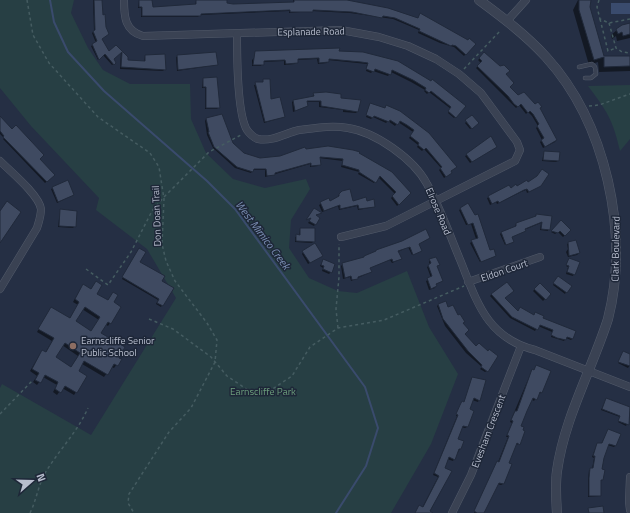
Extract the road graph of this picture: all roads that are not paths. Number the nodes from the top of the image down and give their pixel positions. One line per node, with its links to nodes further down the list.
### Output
1 (124, 0): 5 (street, Esplanade Road)
2 (479, 0): 4 (street, Clark Boulevard)
3 (526, 0): 4 (street)
4 (507, 21): 15 (street, Clark Boulevard)
5 (237, 34): 9 (street, Elrose Road); 9 (street, Esplanade Road)
6 (579, 67): 7 (lane)
7 (585, 78)
8 (0, 161): 13 (street)
9 (436, 202): 10 (street, Esplanade Road); 12 (street, Elrose Road)
10 (341, 237)
11 (540, 257): 12 (street, Eldon Court)
12 (468, 283): 14 (street, Elrose Road)
13 (0, 289)
14 (521, 346): 15 (street, Elrose Road); 19 (street, Evesham Crescent)
15 (590, 371): 16 (street, Elrose Road); 20 (street, Clark Boulevard)
16 (630, 387)
17 (630, 476): 18 (street)
18 (630, 510)
19 (452, 513)
20 (557, 513)

